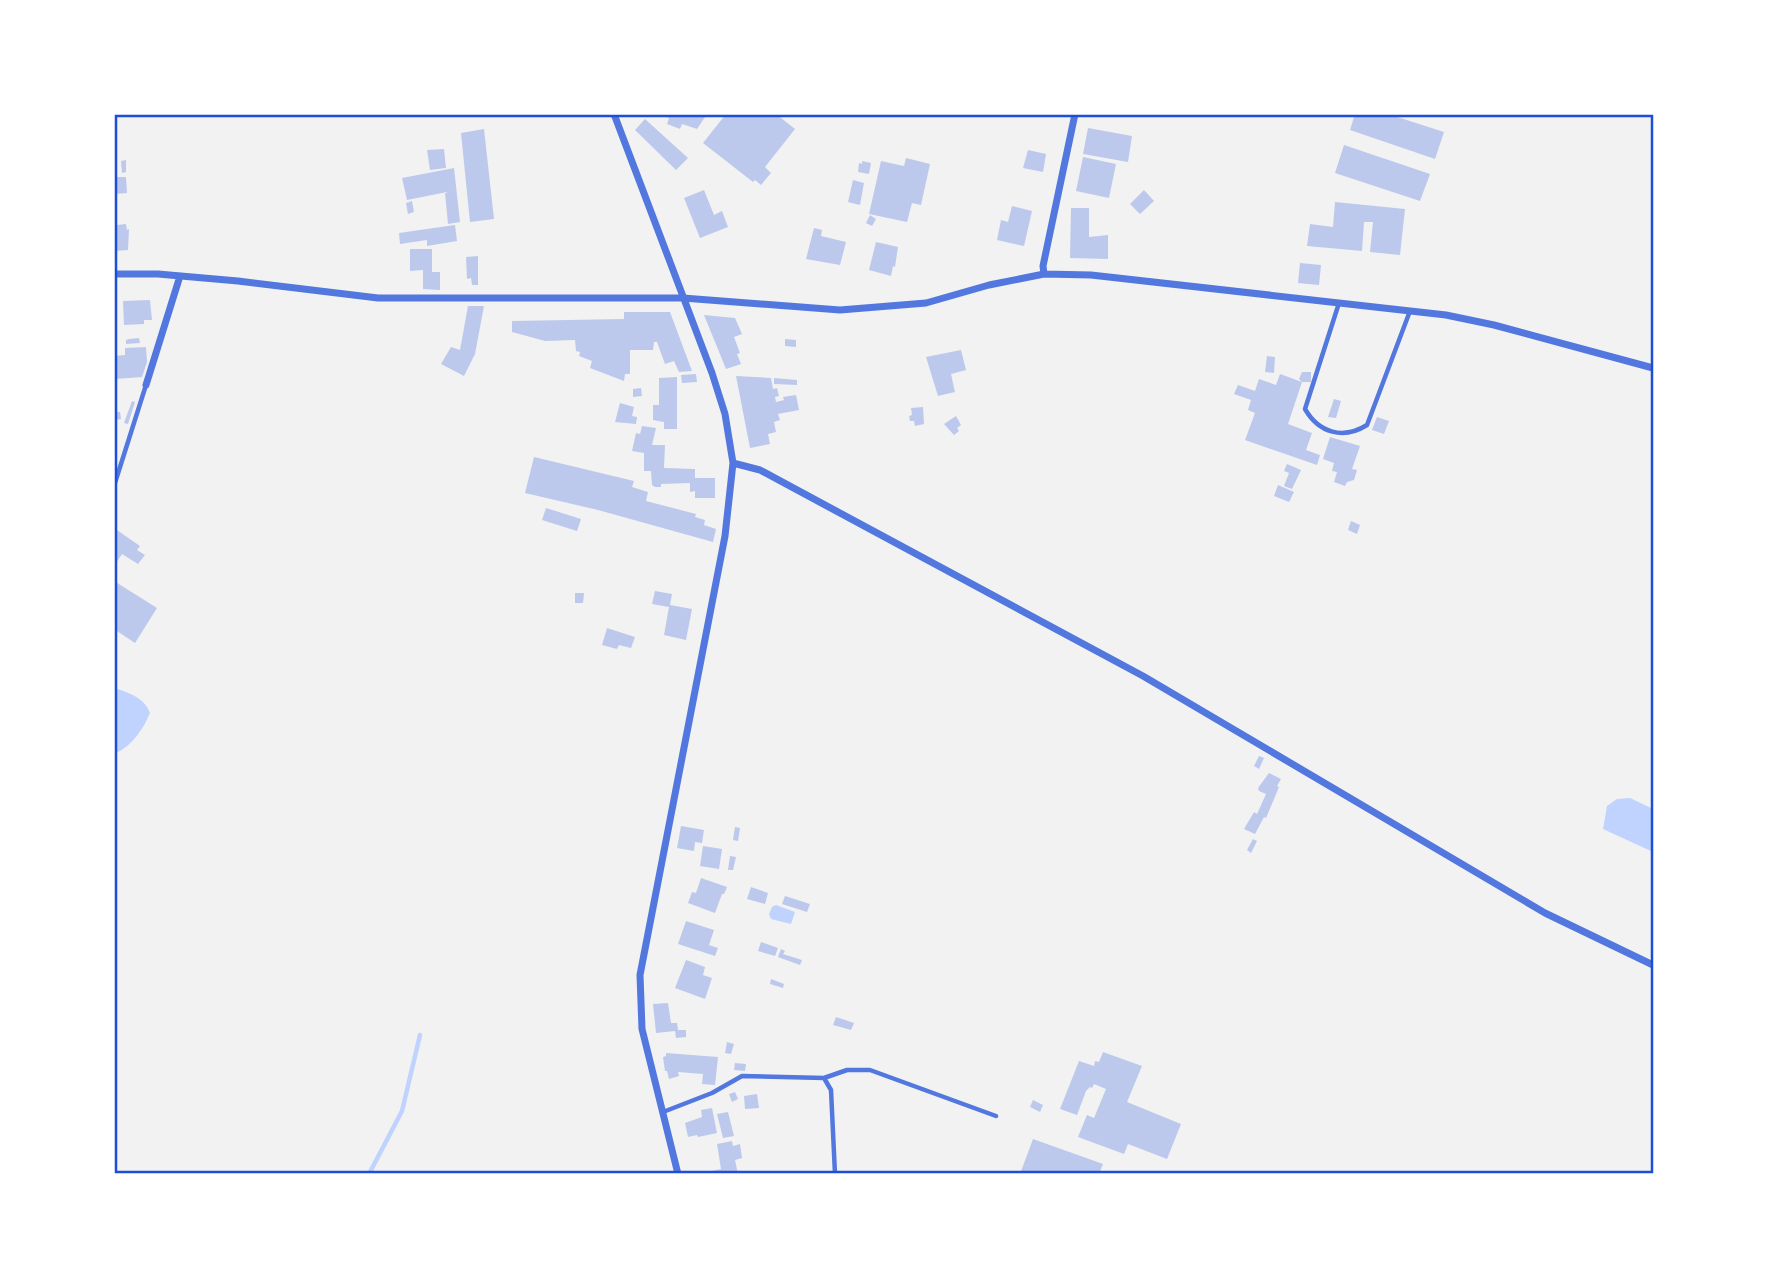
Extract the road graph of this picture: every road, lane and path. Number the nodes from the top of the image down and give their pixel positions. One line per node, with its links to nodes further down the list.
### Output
1 (614, 114): 6 (street)
2 (1075, 114): 4 (street)
3 (114, 274): 5 (street)
4 (1044, 274): 6 (street); 7 (street)
5 (180, 276): 6 (street); 10 (street)
6 (683, 298): 11 (street)
7 (1339, 302): 8 (street); 8 (lane)
8 (1410, 311): 9 (street)
9 (1653, 368)
10 (146, 384): 12 (lane)
11 (733, 463): 13 (street); 15 (street)
12 (114, 486)
13 (1653, 965)
14 (824, 1078): 15 (lane); 16 (lane); 18 (lane)
15 (663, 1112): 17 (street)
16 (996, 1116)
17 (678, 1174)
18 (835, 1174)

